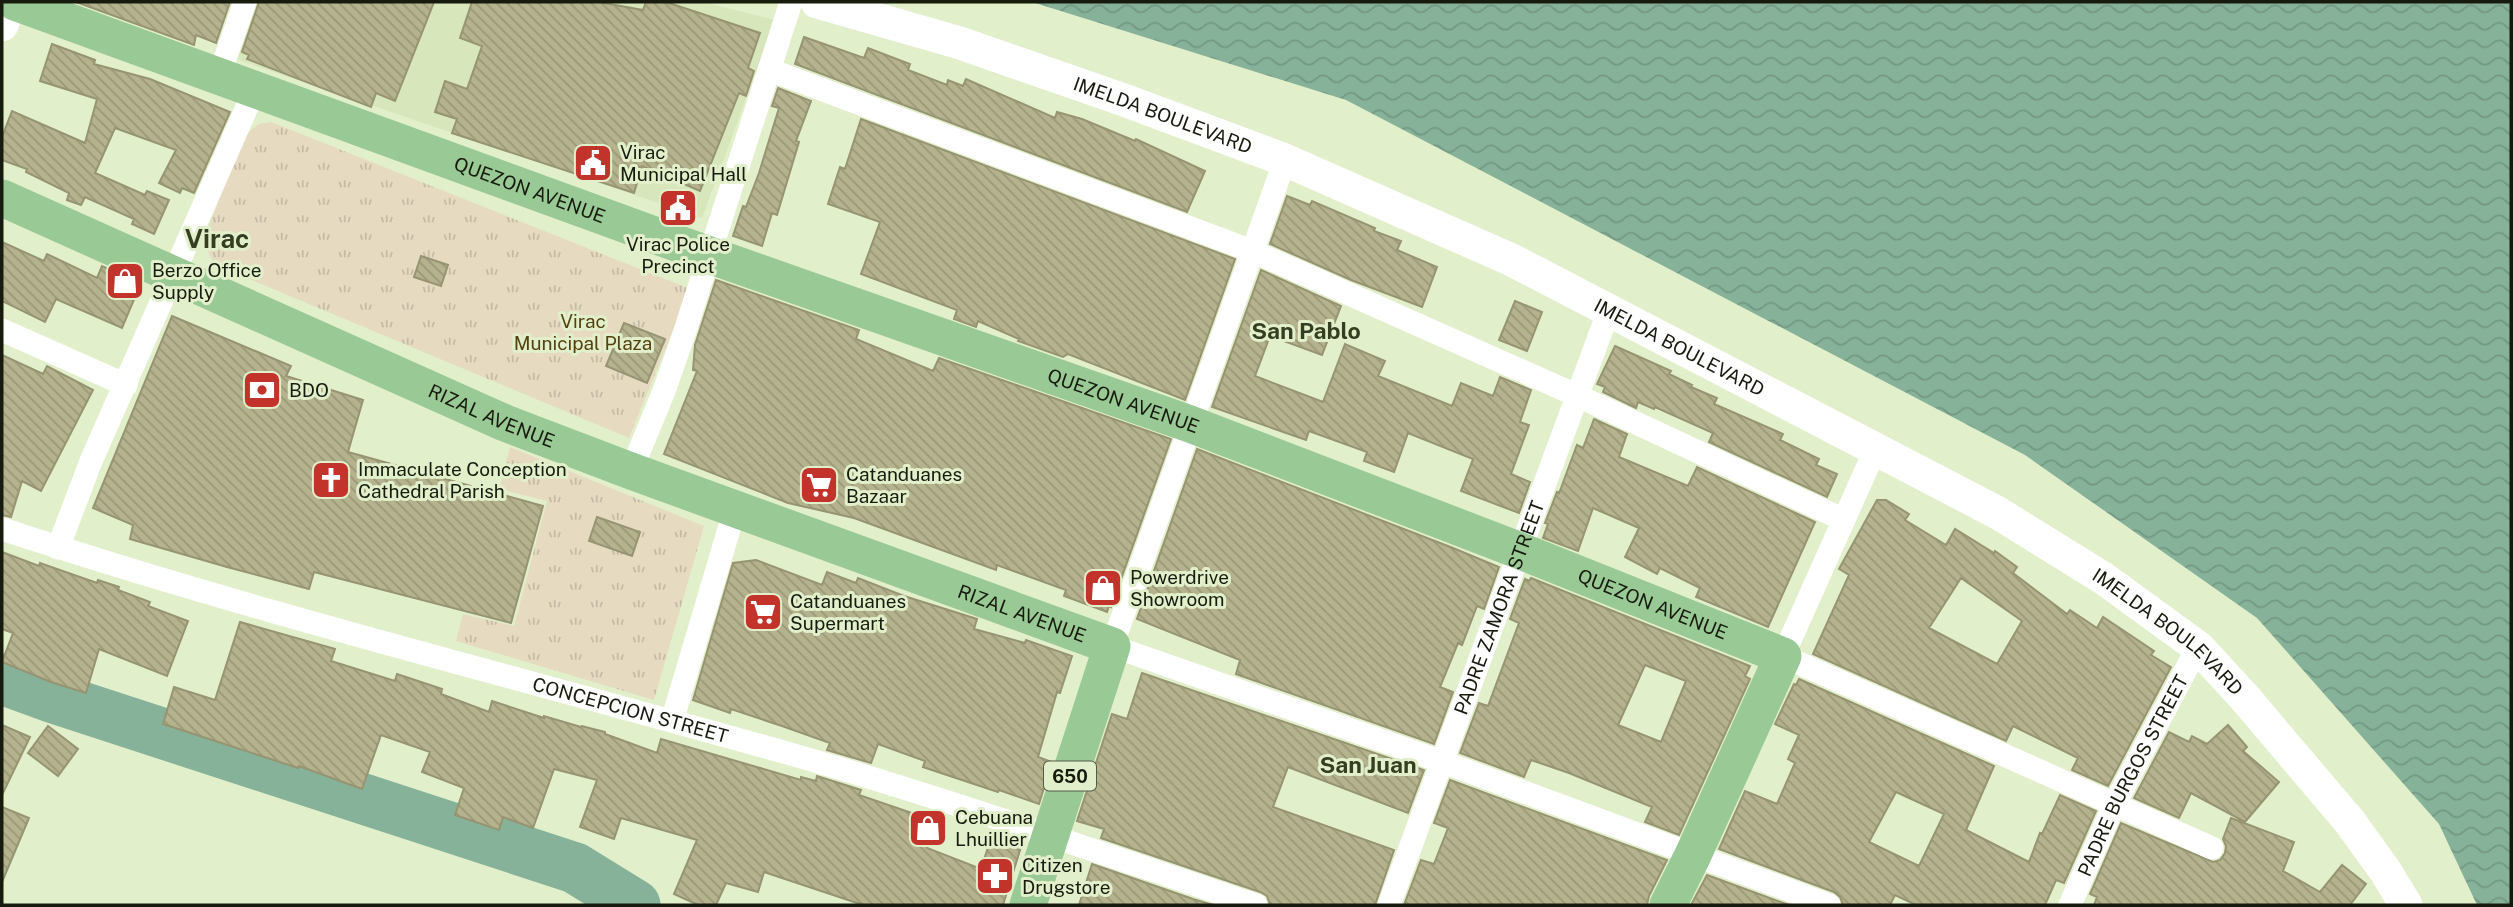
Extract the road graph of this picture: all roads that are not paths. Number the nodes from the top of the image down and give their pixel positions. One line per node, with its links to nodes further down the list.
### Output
1 (13, 2): 5 (main road); 7 (main road, QUEZON AVENUE)
2 (244, 2): 7 (street)
3 (791, 2): 6 (street)
4 (817, 2): 9 (main road, IMELDA BOULEVARD)
5 (2, 25)
6 (770, 70): 11 (street); 12 (street)
7 (219, 76): 8 (main road, QUEZON AVENUE)
8 (255, 89): 12 (main road, QUEZON AVENUE); 13 (street)
9 (1285, 160): 11 (street); 14 (main road, IMELDA BOULEVARD)
10 (2, 198): 13 (main road, RIZAL AVENUE)
11 (1252, 251): 17 (street); 18 (street)
12 (709, 255): 18 (main road, QUEZON AVENUE); 20 (street)
13 (173, 276): 16 (street); 20 (main road, RIZAL AVENUE)
14 (1609, 310): 17 (street, PADRE ZAMORA STREET); 19 (main road, IMELDA BOULEVARD)
15 (2, 330): 16 (street)
16 (126, 385): 24 (street)
17 (1576, 395): 22 (street); 25 (street, PADRE ZAMORA STREET)
18 (1190, 424): 25 (main road, QUEZON AVENUE); 26 (street)
19 (1876, 448): 22 (street); 27 (main road, IMELDA BOULEVARD)
20 (631, 471): 21 (main road, RIZAL AVENUE)
21 (735, 509): 26 (main road, RIZAL AVENUE); 29 (street)
22 (1844, 520): 28 (street)
23 (2, 529): 24 (street, CONCEPCION STREET)
24 (58, 548): 29 (street, CONCEPCION STREET)
25 (1518, 550): 28 (main road, QUEZON AVENUE); 30 (street, PADRE ZAMORA STREET)
26 (1112, 646): 30 (street); 32 (main road, 650)
27 (2198, 647): 31 (street, PADRE BURGOS STREET); 41 (main road, IMELDA BOULEVARD)
28 (1783, 656): 31 (street, QUEZON AVENUE); 34 (main road)
29 (672, 721): 32 (street, CONCEPCION STREET)
30 (1443, 762): 34 (street); 37 (street, PADRE ZAMORA STREET)
31 (2114, 805): 33 (street, QUEZON AVENUE); 40 (street, PADRE BURGOS STREET)
32 (1050, 836): 35 (main road, 650); 36 (street, CONCEPCION STREET)
33 (2213, 848)
34 (1693, 855): 38 (main road); 39 (street)
35 (1028, 905)
36 (1256, 905)
37 (1389, 905)
38 (1668, 905)
39 (1829, 905)
40 (2070, 905)
41 (2406, 905)

